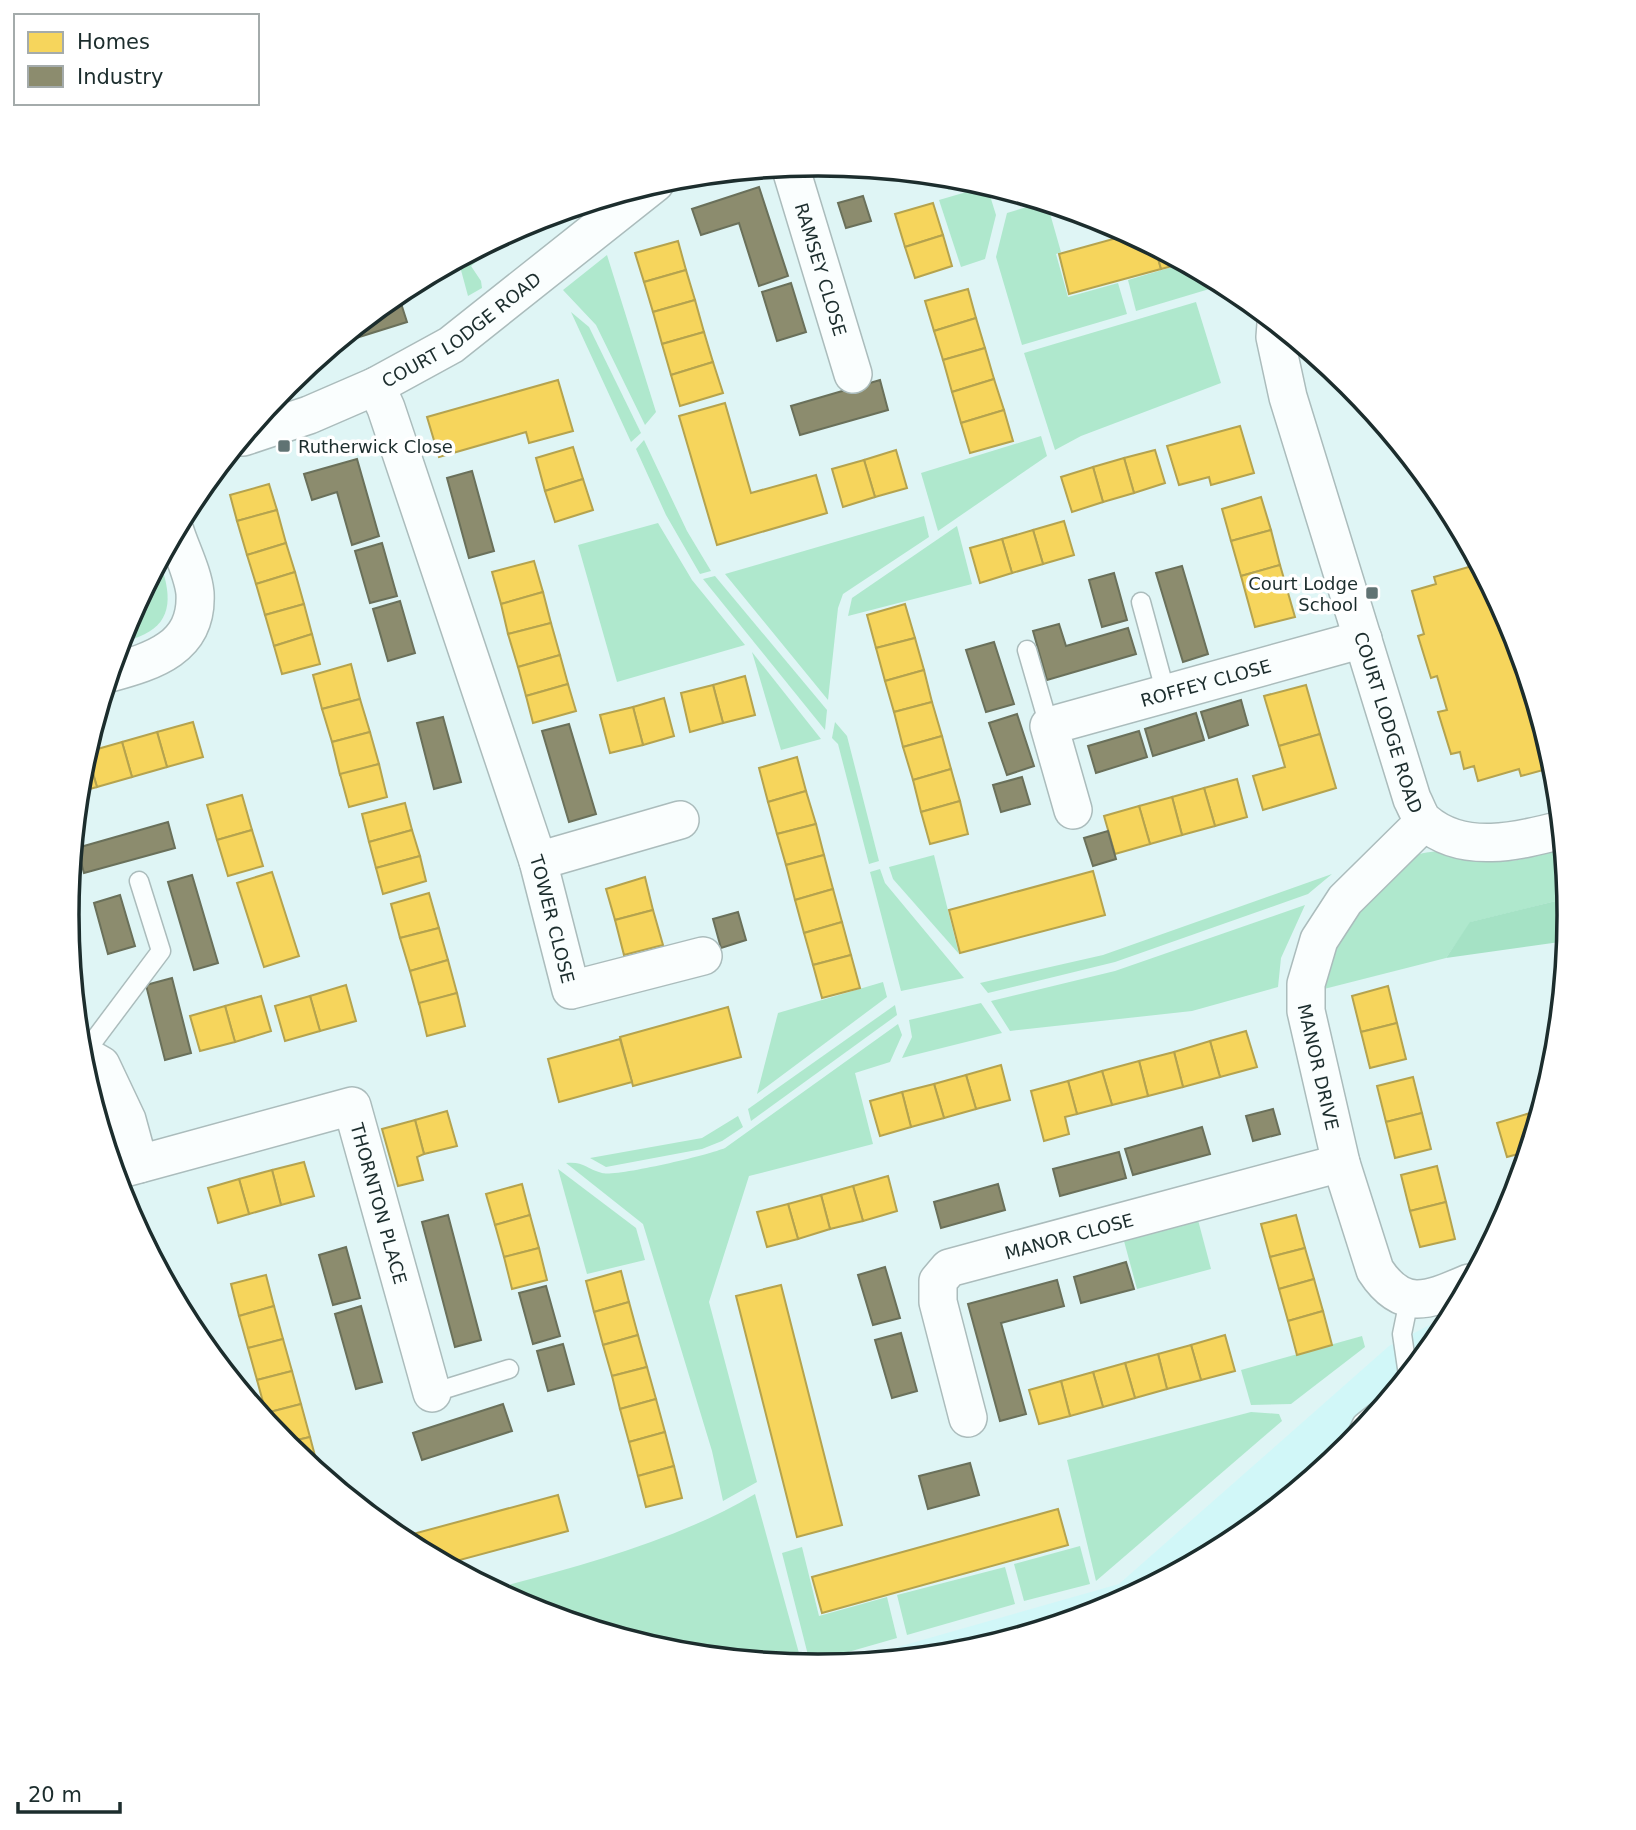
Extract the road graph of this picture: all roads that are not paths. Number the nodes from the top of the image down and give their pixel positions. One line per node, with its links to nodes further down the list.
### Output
1 (793, 177): 4 (street, RAMSEY CLOSE)
2 (635, 199): 5 (street, COURT LODGE ROAD)
3 (1275, 335): 9 (street, COURT LODGE ROAD)
4 (853, 374)
5 (376, 386): 6 (street, COURT LODGE ROAD); 18 (street)
6 (259, 432)
7 (179, 543): 11 (street)
8 (1141, 602): 12 (lane)
9 (1363, 639): 12 (street, ROFFEY CLOSE); 16 (street, COURT LODGE ROAD)
10 (1027, 650): 13 (lane)
11 (121, 670)
12 (1166, 694): 13 (street, ROFFEY CLOSE)
13 (1049, 726): 14 (street)
14 (1073, 810)
15 (680, 820): 18 (street, TOWER CLOSE)
16 (1424, 822): 17 (street, COURT LODGE ROAD); 23 (street, MANOR DRIVE)
17 (1552, 832)
18 (538, 861): 20 (street, TOWER CLOSE)
19 (139, 881): 21 (lane)
20 (703, 956)
21 (90, 1042)
22 (93, 1061): 24 (street, THORNTON PLACE)
23 (1341, 1163): 26 (street, MANOR DRIVE); 30 (street, MANOR CLOSE)
24 (127, 1168): 29 (street, THORNTON PLACE)
25 (1456, 1289): 26 (street)
26 (1404, 1297): 27 (lane)
27 (1406, 1362)
28 (509, 1368): 29 (lane)
29 (432, 1393)
30 (968, 1418)

